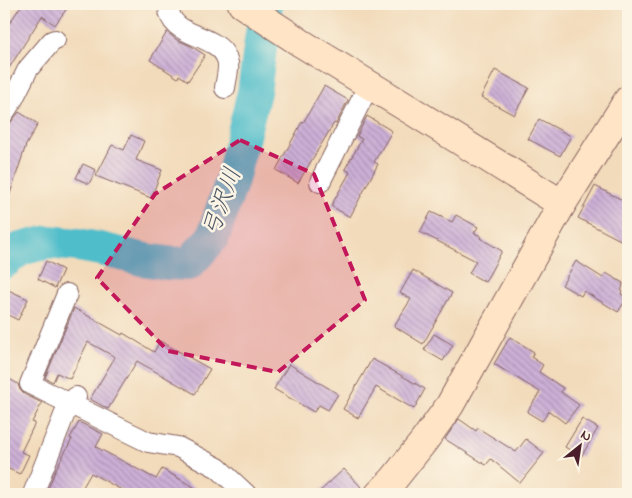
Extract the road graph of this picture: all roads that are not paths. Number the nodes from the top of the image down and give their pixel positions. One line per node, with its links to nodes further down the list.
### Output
1 (169, 4): 5 (street)
2 (242, 4): 4 (street)
3 (55, 40): 7 (street)
4 (369, 85): 8 (street); 9 (street)
5 (225, 88)
6 (628, 100): 9 (street)
7 (4, 113)
8 (320, 182)
9 (562, 204): 14 (street)
10 (67, 294): 11 (street)
11 (72, 400): 12 (street); 13 (street)
12 (33, 494)
13 (246, 494)
14 (378, 494)

